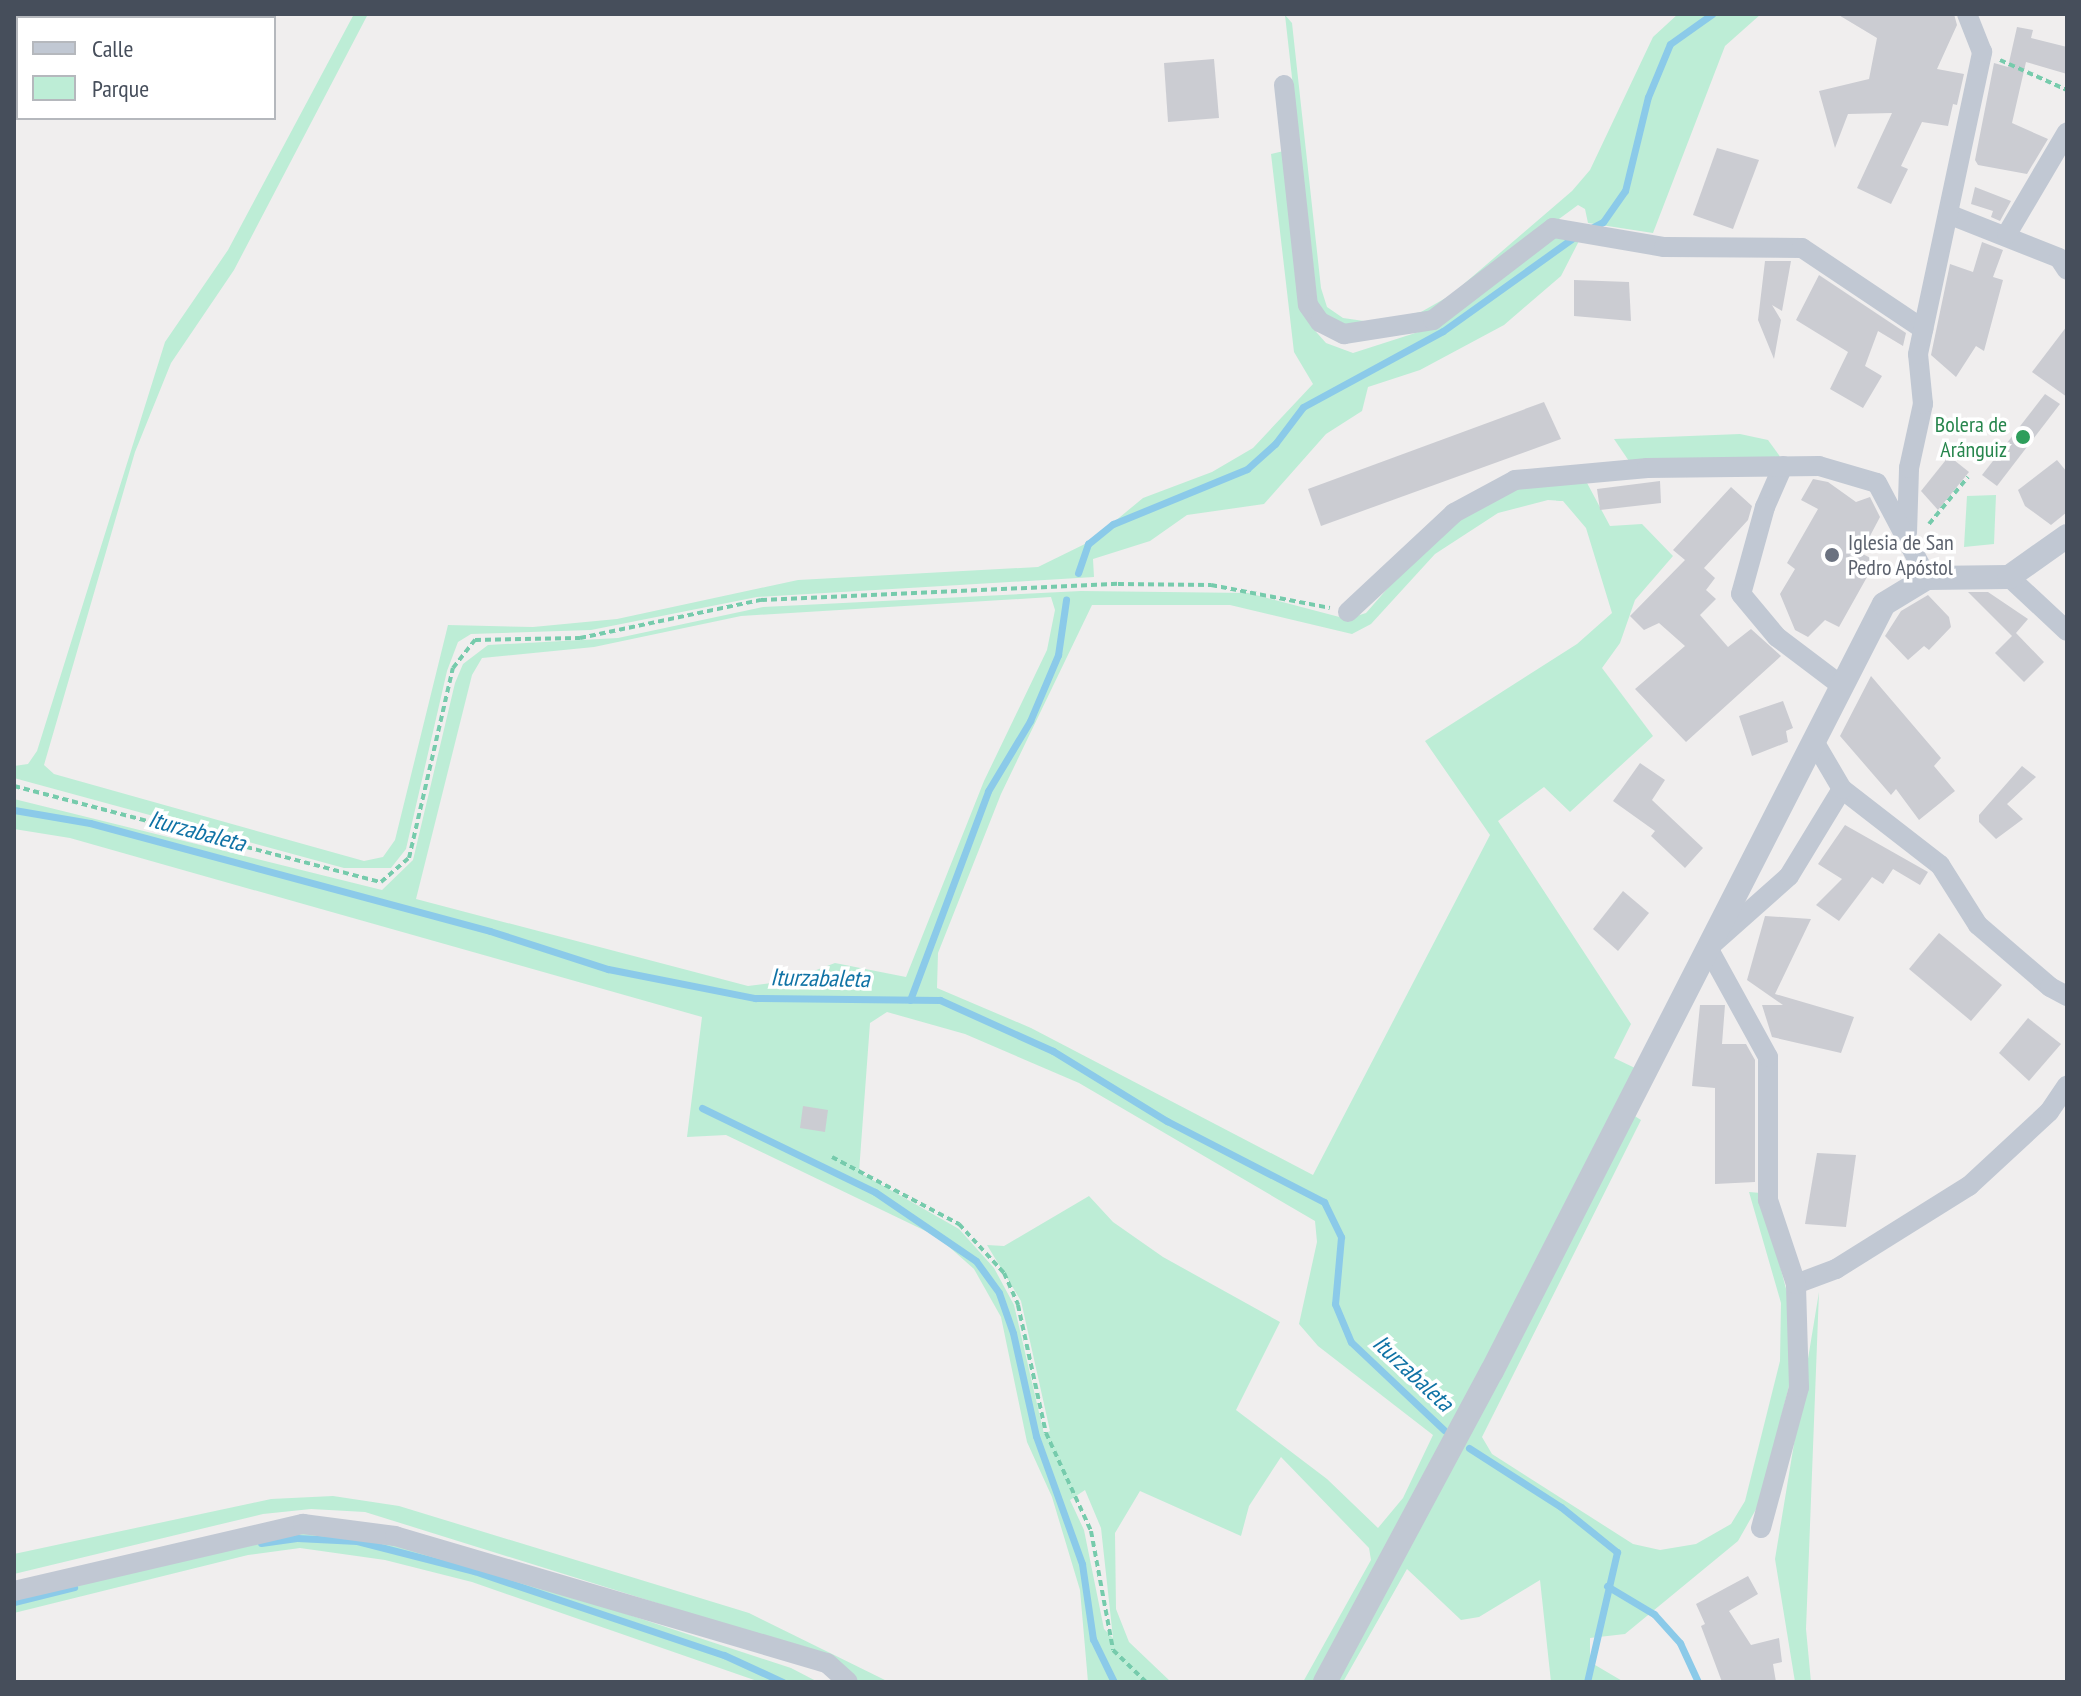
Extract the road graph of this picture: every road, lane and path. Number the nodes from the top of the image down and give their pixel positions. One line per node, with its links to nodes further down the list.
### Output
1 (1967, 14): 2 (street)
2 (1982, 52): 4 (path); 6 (street)
3 (1284, 85): 9 (street)
4 (2067, 90)
5 (2067, 132): 7 (street)
6 (1948, 214): 7 (street); 9 (street)
7 (2007, 234): 8 (street)
8 (2067, 270)
9 (1923, 329): 13 (street)
10 (1783, 466): 13 (street); 16 (street); 18 (street)
11 (1968, 477): 13 (path)
12 (2067, 536): 14 (street)
13 (1910, 540): 15 (street)
14 (2009, 577): 15 (street); 17 (street)
15 (1927, 578): 18 (street)
16 (1348, 612): 20 (path)
17 (2067, 631)
18 (1843, 687): 19 (street)
19 (1815, 743): 21 (street); 22 (street)
20 (14, 786)
21 (1842, 789): 22 (street); 23 (street)
22 (1708, 948): 26 (street); 31 (street)
23 (2067, 996)
24 (2067, 1085): 26 (street)
25 (832, 1157): 30 (path)
26 (1796, 1284): 27 (street)
27 (1761, 1528)
28 (14, 1591): 29 (street)
29 (848, 1682)
30 (1146, 1682)
31 (1325, 1682)

